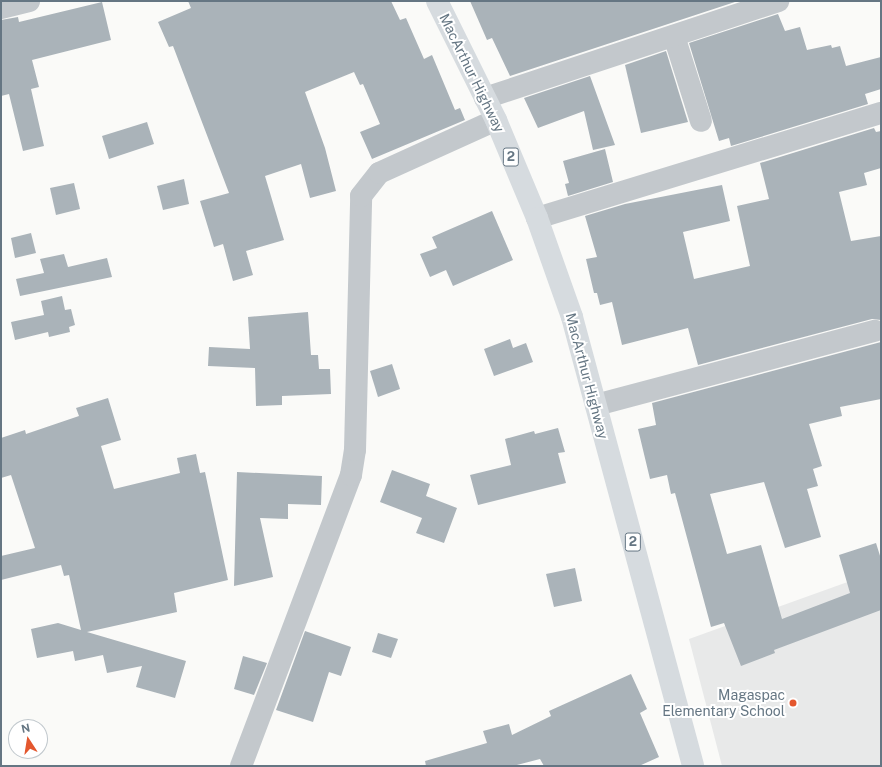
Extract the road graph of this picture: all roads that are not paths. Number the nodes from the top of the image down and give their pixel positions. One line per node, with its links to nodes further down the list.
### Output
1 (29, 1): 4 (street)
2 (437, 1): 6 (highway, MacArthur Highway / 2)
3 (778, 1): 5 (street)
4 (1, 8)
5 (674, 36): 6 (street); 9 (street)
6 (486, 98): 8 (highway, MacArthur Highway / 2)
7 (881, 113): 10 (street)
8 (496, 120): 10 (highway, MacArthur Highway / 2); 13 (street)
9 (701, 121)
10 (537, 218): 12 (highway, MacArthur Highway / 2)
11 (875, 330): 12 (street)
12 (596, 405): 14 (highway, MacArthur Highway / 2)
13 (241, 766)
14 (693, 766)

